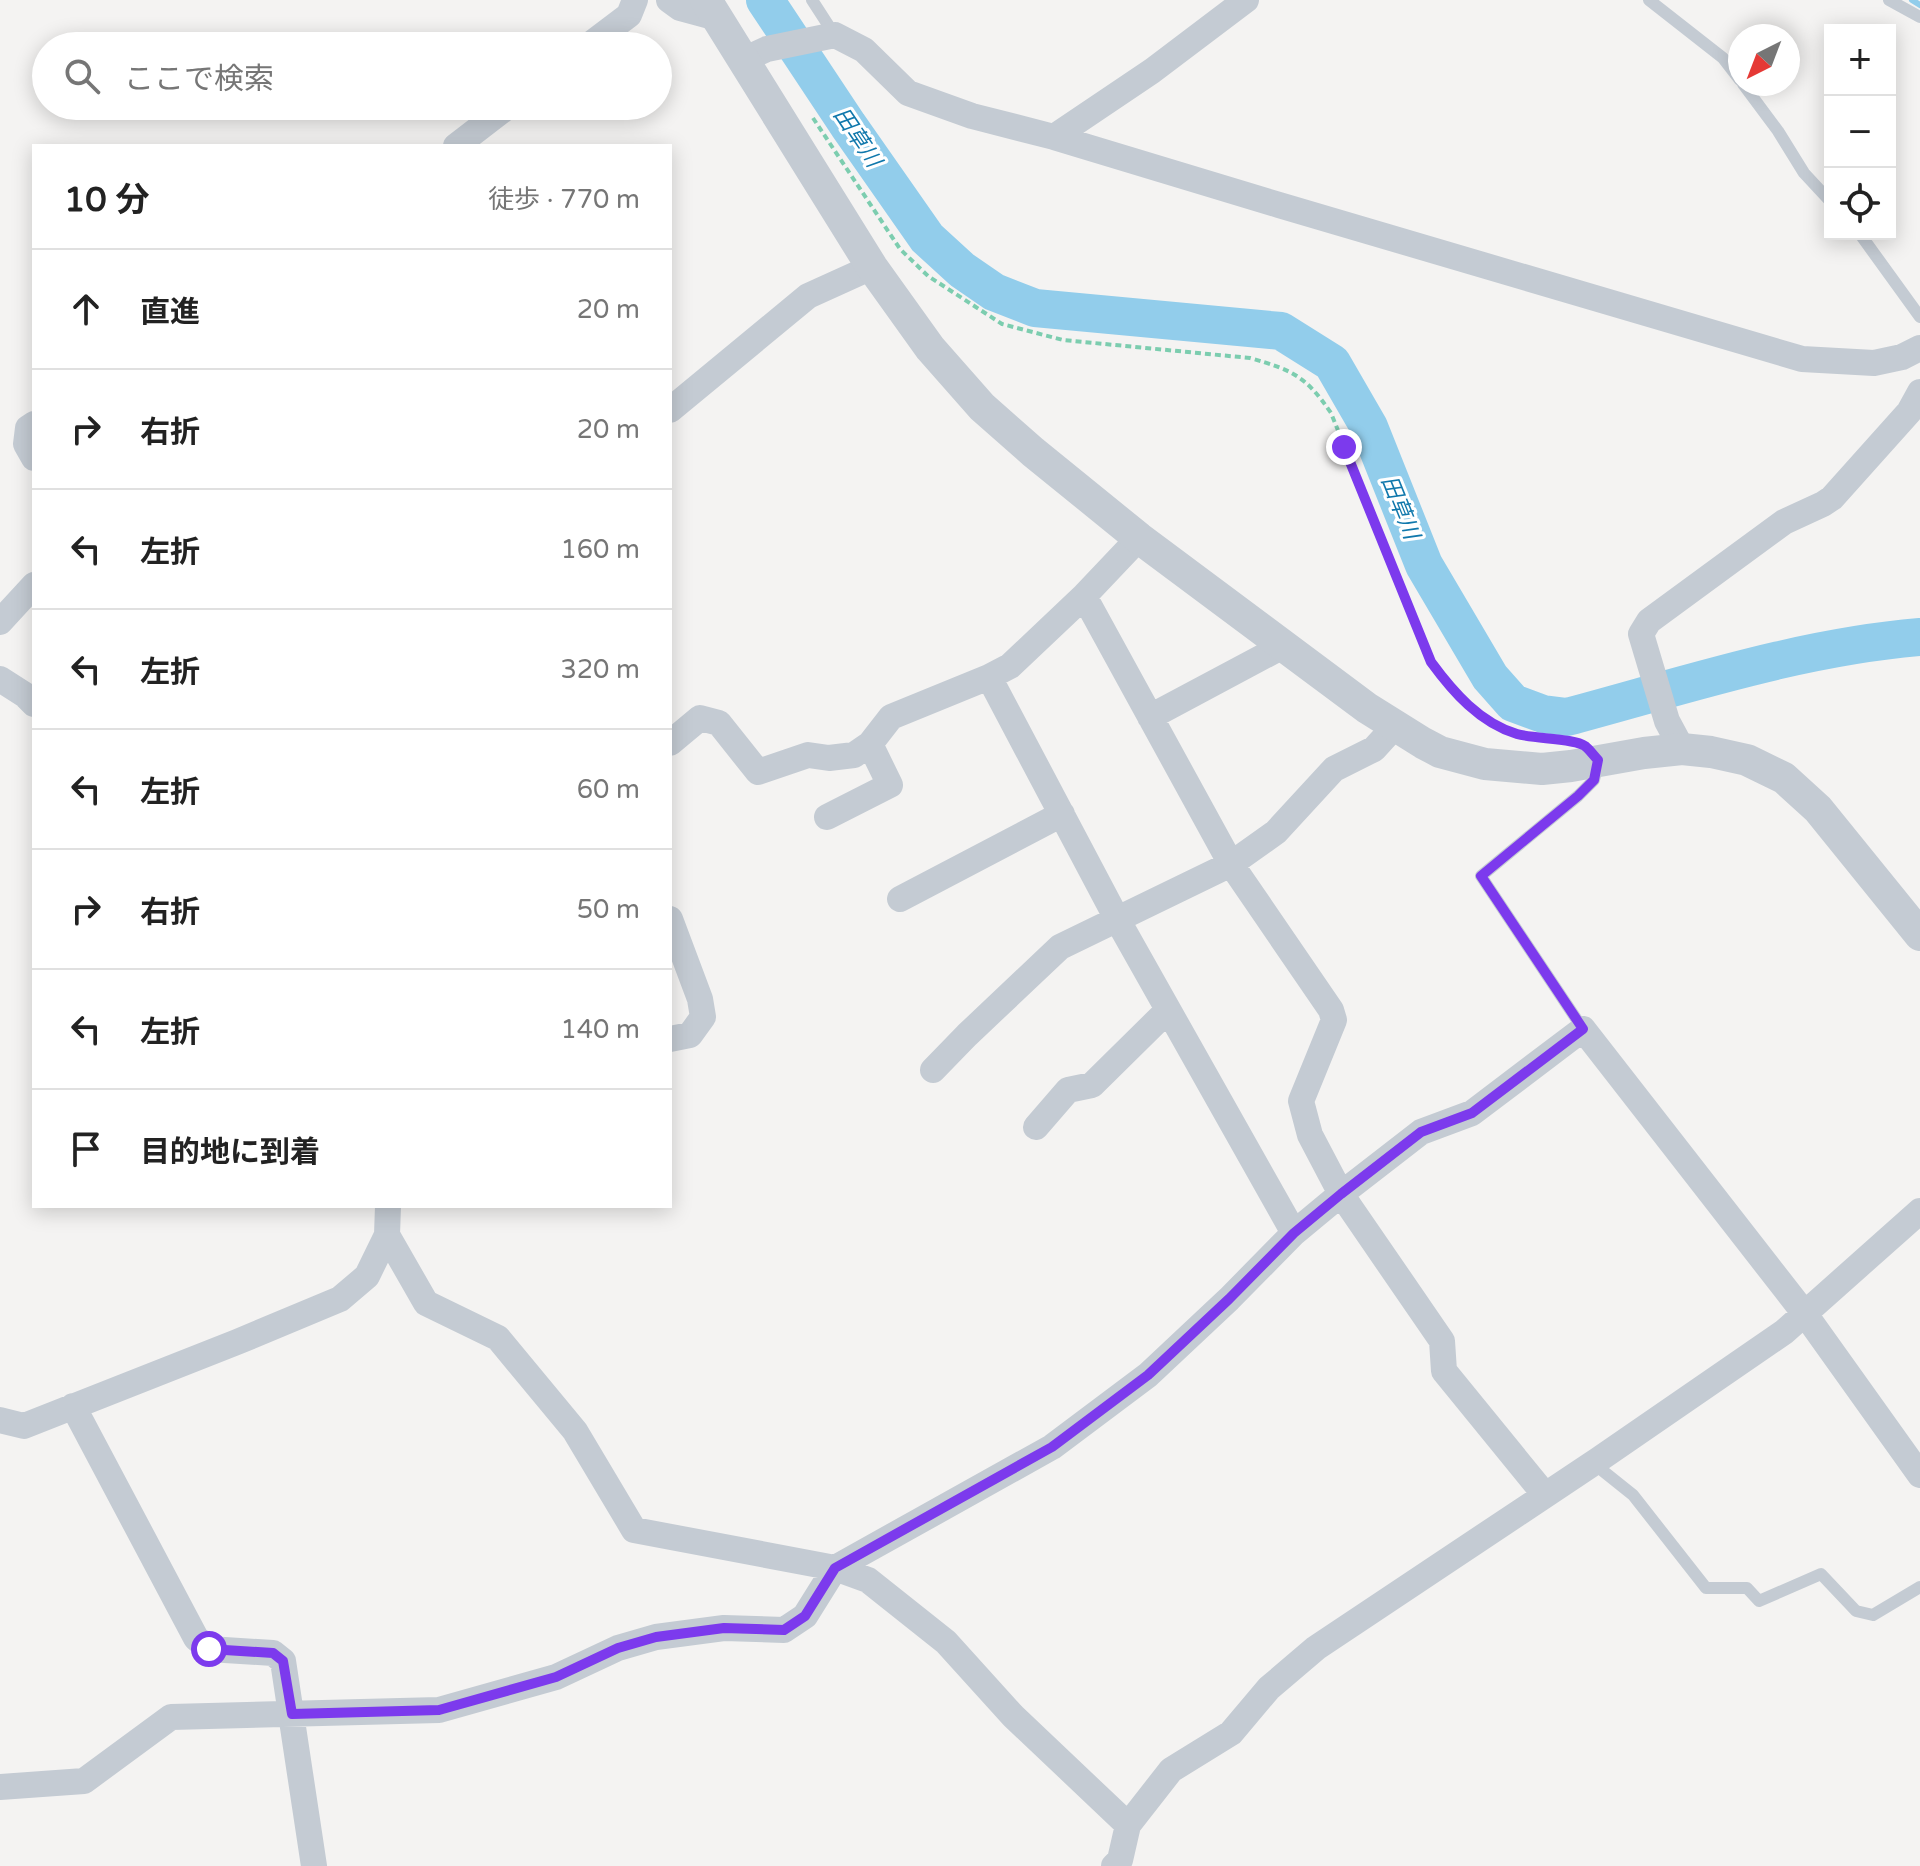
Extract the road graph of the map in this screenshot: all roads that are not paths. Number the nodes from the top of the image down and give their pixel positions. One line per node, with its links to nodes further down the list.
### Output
1 (635, 0): 9 (street)
2 (669, 0): 7 (street)
3 (812, 0): 10 (lane)
4 (1246, 0): 15 (street)
5 (1649, 0): 12 (lane)
6 (1889, 0): 8 (lane)
7 (711, 9): 11 (street)
8 (1920, 17)
9 (607, 32)
10 (835, 35): 11 (street); 15 (street)
11 (755, 55): 19 (street)
12 (1728, 64)
13 (1752, 96): 17 (lane)
14 (490, 120): 16 (street)
15 (1054, 137): 21 (street)
16 (459, 144)
17 (1824, 195)
18 (1864, 240): 20 (lane)
19 (872, 267): 23 (street); 26 (street)
20 (1920, 317)
21 (1920, 348)
22 (1920, 392): 38 (street)
23 (672, 408)
24 (32, 425): 25 (street)
25 (32, 454)
26 (1139, 538): 28 (street); 30 (street)
27 (32, 587): 29 (street)
28 (1084, 596): 31 (street); 34 (street)
29 (0, 622)
30 (1283, 646): 34 (street); 35 (street)
31 (989, 677): 37 (street); 40 (street)
32 (0, 679): 33 (street)
33 (32, 702)
34 (1150, 717): 42 (street)
35 (1395, 726): 39 (street); 42 (street)
36 (672, 741): 37 (street)
37 (870, 744): 41 (street)
38 (1682, 749): 39 (street); 46 (street)
39 (1598, 760): 48 (lane)
40 (1062, 814): 43 (street); 44 (street)
41 (827, 817)
42 (1231, 864): 44 (street); 52 (street)
43 (900, 899)
44 (1117, 919): 47 (street); 50 (street)
45 (672, 924): 49 (street)
46 (1920, 935)
47 (1168, 1010): 51 (street); 55 (street)
48 (1583, 1029): 52 (street); 57 (street)
49 (672, 1039)
50 (933, 1070)
51 (1036, 1127)
52 (1341, 1194): 55 (street); 62 (street)
53 (388, 1208): 56 (street)
54 (1920, 1211): 57 (street)
55 (1294, 1233): 63 (street)
56 (387, 1235): 58 (street); 63 (street)
57 (1805, 1314): 60 (street); 61 (street)
58 (73, 1406): 59 (street); 65 (street)
59 (0, 1420)
60 (1598, 1460): 62 (street); 64 (lane)
61 (1920, 1475)
62 (1545, 1495): 67 (street)
63 (835, 1568): 65 (street); 67 (street)
64 (1920, 1587)
65 (292, 1714): 66 (street); 68 (street)
66 (0, 1787)
67 (1128, 1825): 69 (street)
68 (314, 1866)
69 (1114, 1866)

